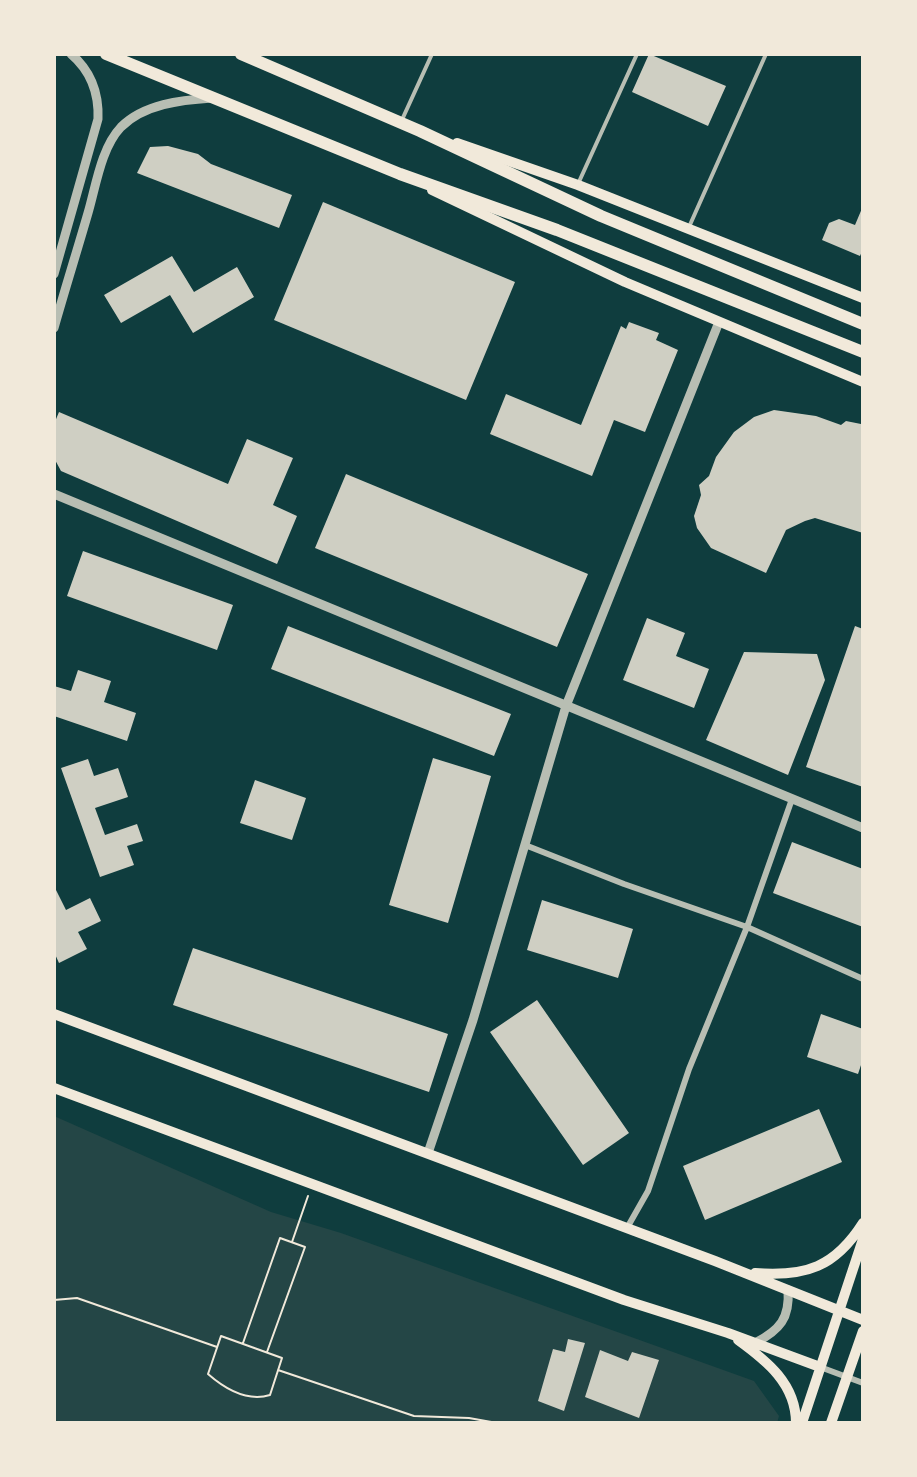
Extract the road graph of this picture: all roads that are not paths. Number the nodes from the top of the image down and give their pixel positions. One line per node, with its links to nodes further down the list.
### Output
1 (71, 54): 13 (street)
2 (106, 54): 7 (main road)
3 (241, 54): 8 (main road)
4 (432, 54): 8 (lane)
5 (637, 54): 11 (lane)
6 (766, 54): 12 (lane)
7 (215, 98): 10 (main road); 17 (street)
8 (401, 122): 9 (main road)
9 (420, 131): 11 (main road); 16 (main road)
10 (400, 174): 15 (main road); 18 (main road)
11 (578, 185): 12 (main road)
12 (689, 228): 14 (main road)
13 (54, 273)
14 (863, 298)
15 (719, 322): 19 (main road); 21 (street)
16 (863, 324)
17 (54, 328)
18 (863, 352)
19 (863, 382)
20 (54, 494): 21 (street)
21 (566, 706): 22 (street); 24 (street)
22 (792, 799): 23 (street); 25 (street)
23 (863, 828)
24 (525, 845): 25 (street); 29 (street)
25 (747, 927): 26 (street); 31 (street)
26 (863, 979)
27 (54, 1014): 29 (main road)
28 (54, 1088): 38 (main road)
29 (428, 1153): 31 (main road)
30 (863, 1222): 33 (main road)
31 (627, 1228): 33 (main road)
32 (863, 1239): 35 (main road)
33 (742, 1271): 34 (main road)
34 (788, 1290): 35 (main road); 39 (street)
35 (841, 1311): 36 (main road); 40 (main road)
36 (863, 1320)
37 (863, 1331): 41 (main road)
38 (728, 1333): 39 (main road); 43 (main road)
39 (755, 1342): 40 (main road)
40 (820, 1366): 41 (street); 44 (main road)
41 (846, 1377): 42 (street); 45 (main road)
42 (863, 1383)
43 (796, 1423)
44 (802, 1423)
45 (831, 1423)

